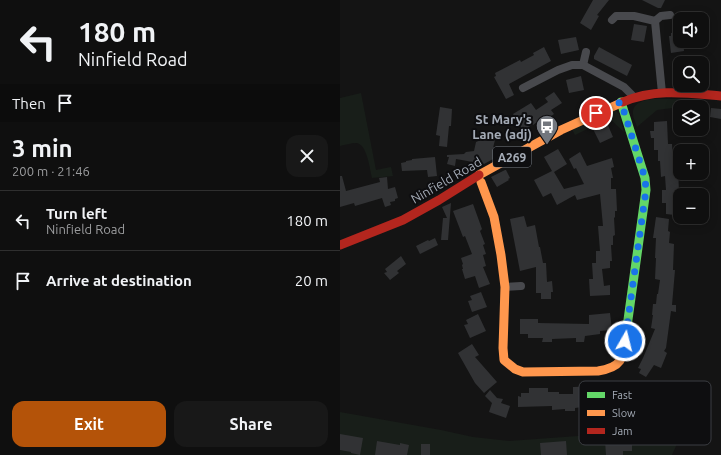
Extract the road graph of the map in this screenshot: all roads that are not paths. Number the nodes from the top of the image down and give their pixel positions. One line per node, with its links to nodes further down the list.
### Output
1 (670, 15): 3 (street)
2 (612, 20): 3 (street)
3 (655, 21): 7 (street)
4 (586, 52): 5 (street)
5 (583, 64): 6 (street); 9 (street)
6 (523, 88)
7 (662, 93): 8 (street, Ninfield Road / A269); 9 (street, Ninfield Road / A269)
8 (721, 96)
9 (634, 97): 10 (street, Ninfield Road / A269)
10 (621, 102): 12 (street, Ninfield Road / A269); 14 (street)
11 (481, 182): 14 (street)
12 (340, 245)
13 (521, 286): 14 (street)
14 (505, 287)

